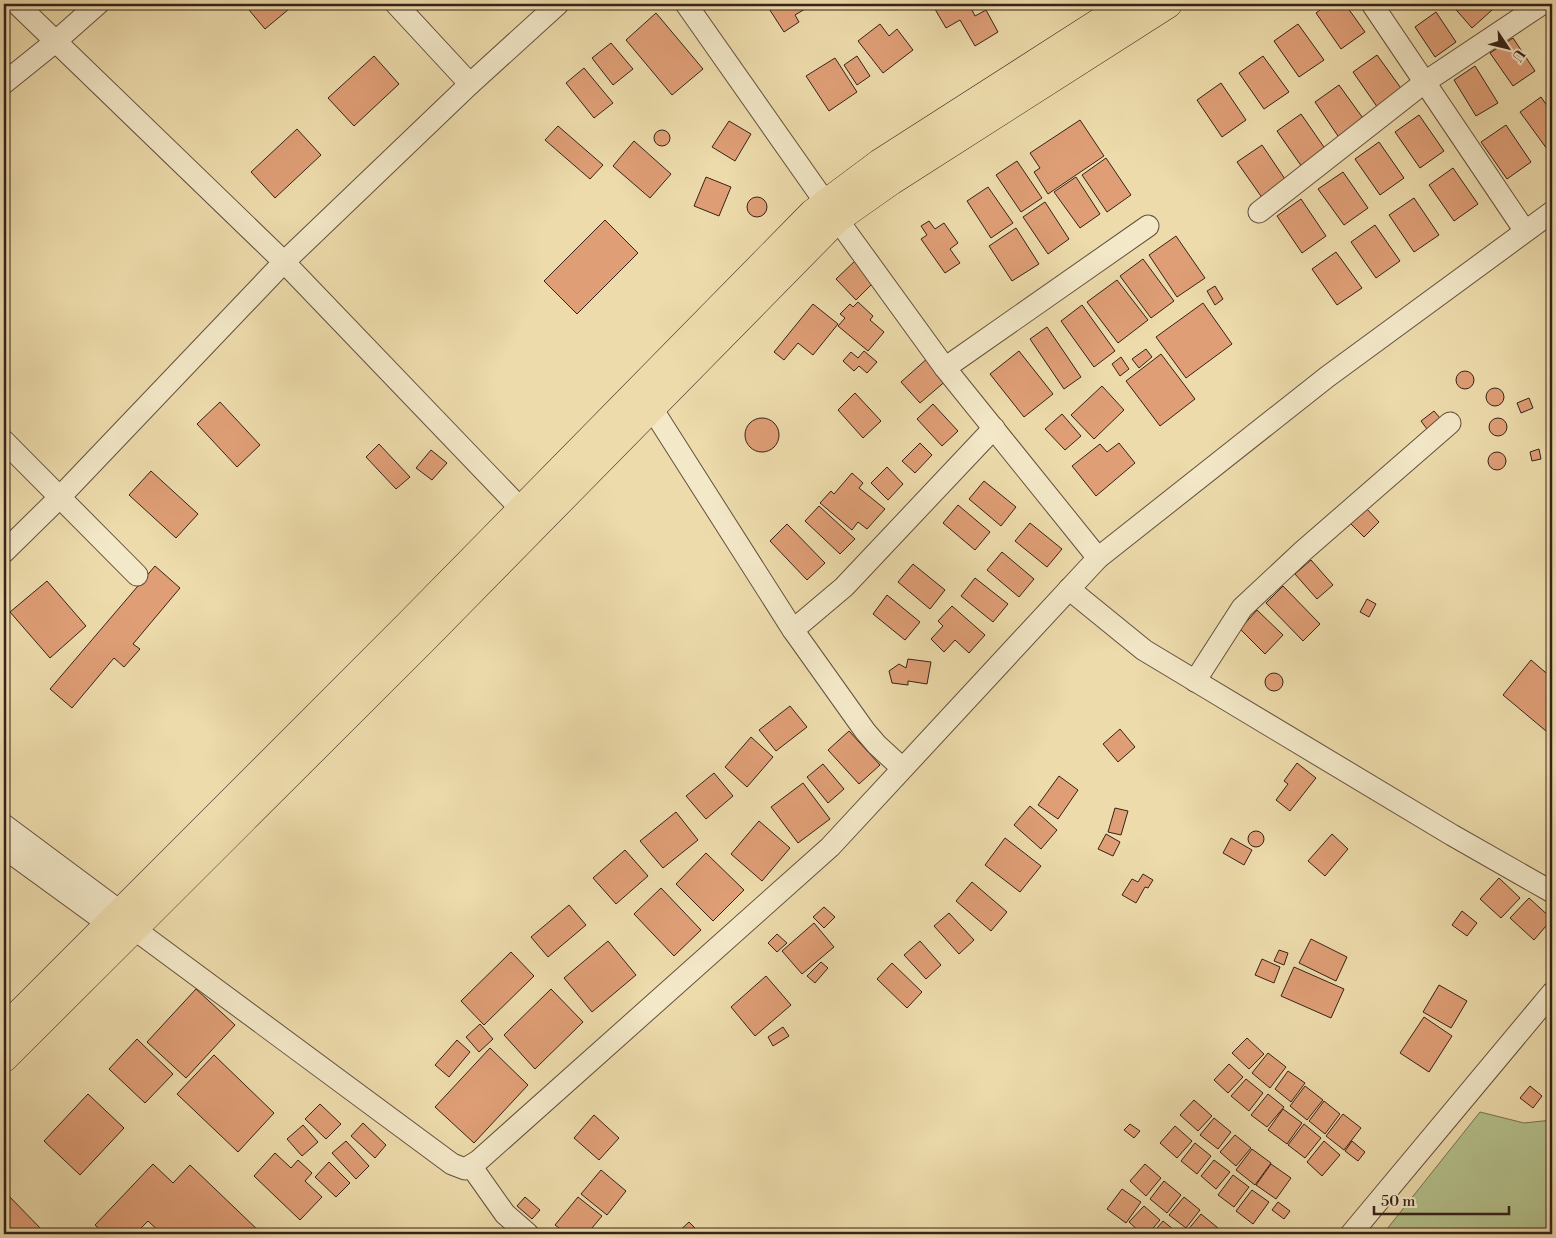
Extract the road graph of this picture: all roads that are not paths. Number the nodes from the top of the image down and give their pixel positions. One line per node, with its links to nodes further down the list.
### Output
1 (17, 4): 10 (street)
2 (98, 4): 10 (street)
3 (396, 4): 13 (street)
4 (558, 4): 13 (street)
5 (686, 4): 14 (street)
6 (1128, 4): 14 (highway)
7 (1168, 4): 14 (highway)
8 (1372, 4): 11 (street)
9 (1542, 4): 11 (street)
10 (55, 42): 12 (street); 19 (street)
11 (1425, 82): 15 (street); 18 (street)
12 (4, 83)
13 (470, 84): 19 (street)
14 (831, 211): 20 (street); 21 (highway); 26 (highway)
15 (1259, 212)
16 (1552, 212): 18 (street)
17 (1148, 226): 20 (street)
18 (1525, 231): 28 (street)
19 (284, 262): 25 (street); 26 (street)
20 (944, 368): 23 (street)
21 (651, 407): 31 (street); 37 (highway)
22 (1450, 424): 32 (street)
23 (994, 428): 28 (street); 31 (street)
24 (4, 440): 25 (street)
25 (60, 498): 27 (street); 29 (street)
26 (521, 509): 37 (highway)
27 (4, 552)
28 (1098, 558): 30 (street)
29 (137, 575)
30 (1069, 589): 32 (street); 33 (street)
31 (793, 630): 33 (street)
32 (1194, 681): 36 (street)
33 (902, 768): 41 (street)
34 (4, 825): 37 (street)
35 (4, 848): 37 (street)
36 (1552, 892)
37 (126, 926): 39 (highway); 40 (highway); 41 (street)
38 (1552, 993): 43 (street)
39 (4, 1029)
40 (4, 1058)
41 (471, 1166): 42 (street)
42 (528, 1234)
43 (1351, 1234)

